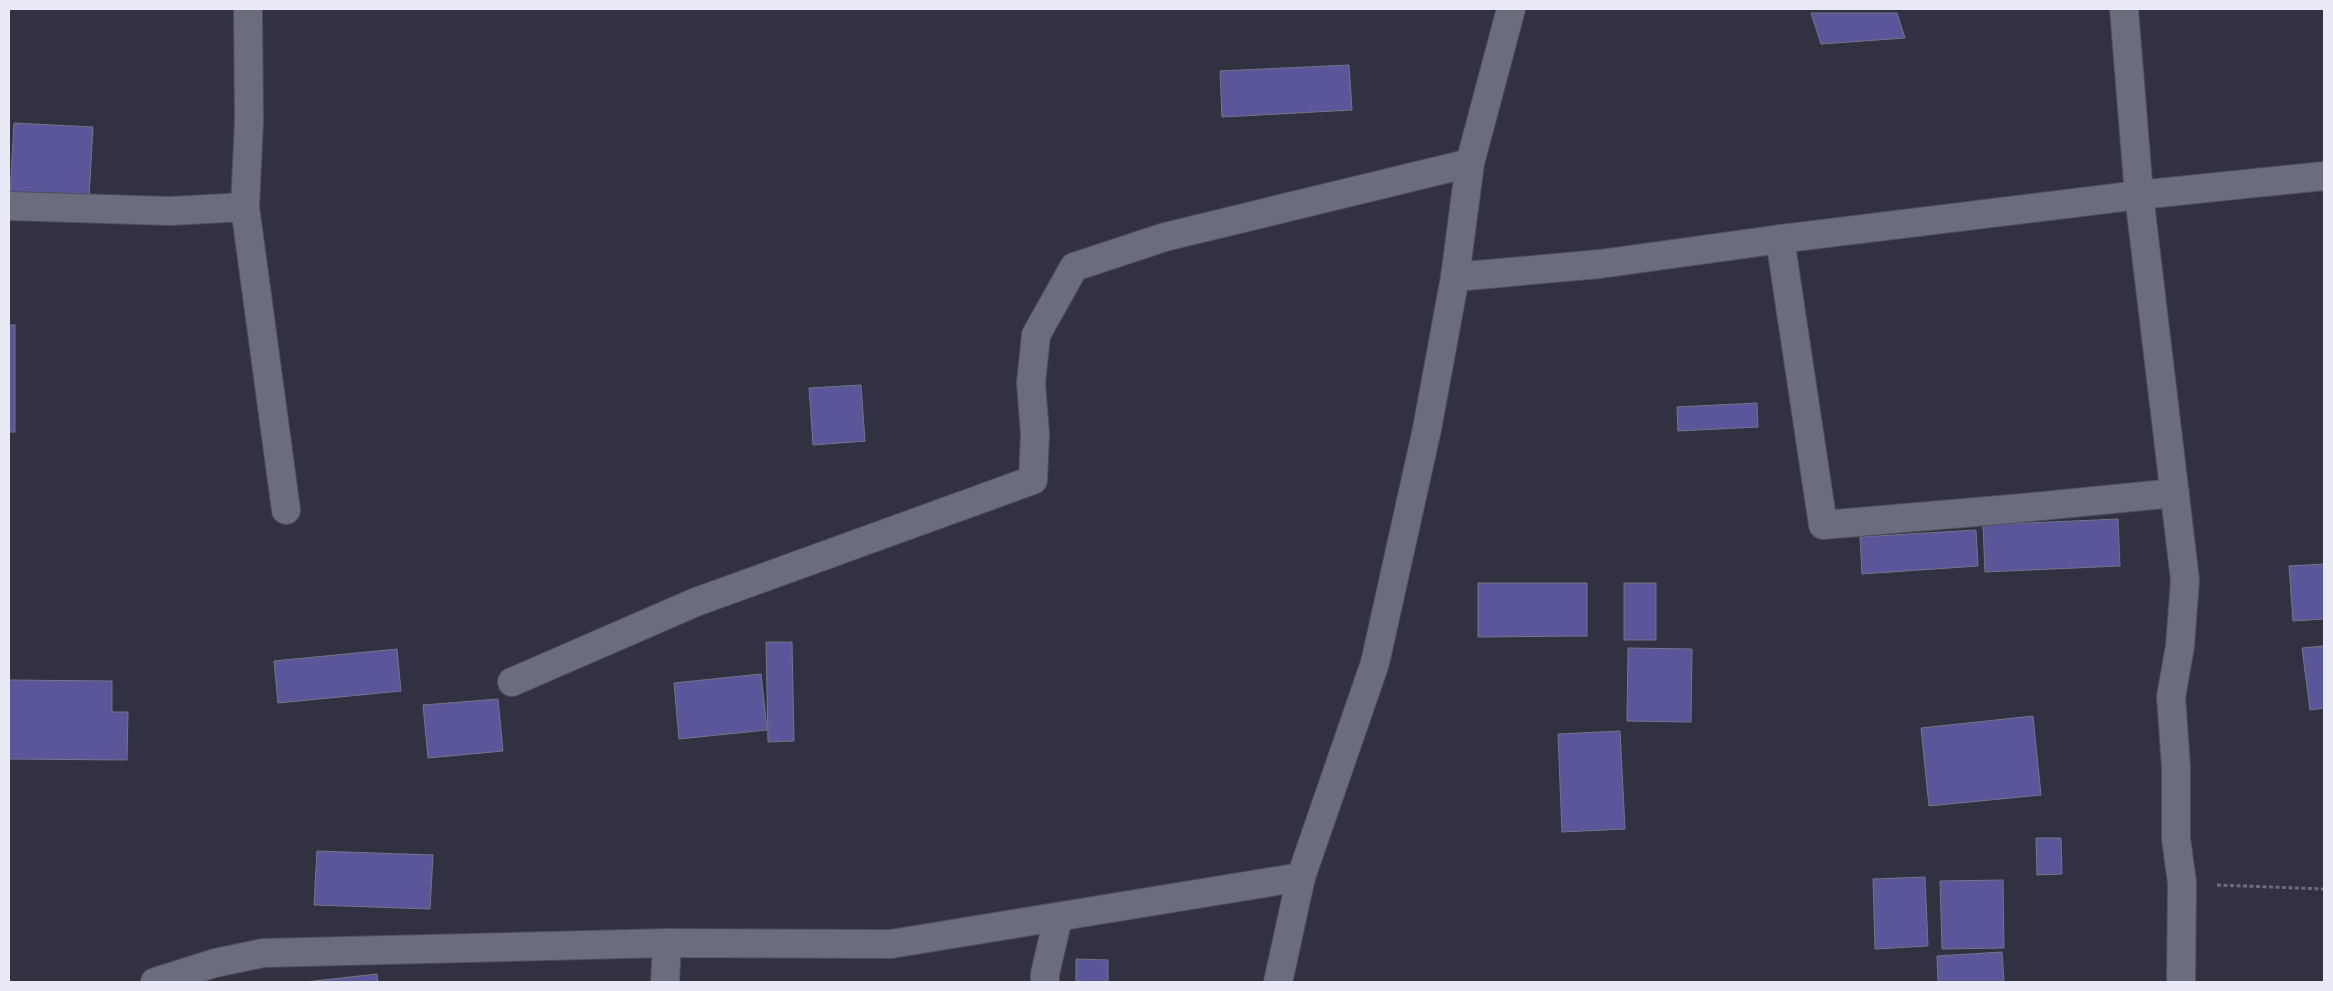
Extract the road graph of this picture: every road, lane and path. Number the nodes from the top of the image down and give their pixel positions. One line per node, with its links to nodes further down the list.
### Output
1 (248, 9): 8 (street)
2 (1510, 9): 4 (street)
3 (2124, 9): 6 (street)
4 (1470, 163): 10 (street); 13 (street)
5 (2324, 176): 6 (street)
6 (2139, 194): 9 (street); 11 (street)
7 (9, 206): 8 (street)
8 (245, 207): 12 (street)
9 (1780, 239): 10 (street); 11 (street)
10 (1455, 277): 14 (street)
11 (2175, 493): 15 (street)
12 (286, 510)
13 (512, 682)
14 (1300, 877): 17 (street); 22 (street)
15 (2182, 884): 16 (path); 23 (street)
16 (2324, 889)
17 (1058, 918): 18 (street); 21 (street)
18 (667, 943): 19 (street); 20 (street)
19 (155, 982)
20 (665, 982)
21 (1045, 982)
22 (1278, 982)
23 (2181, 982)

